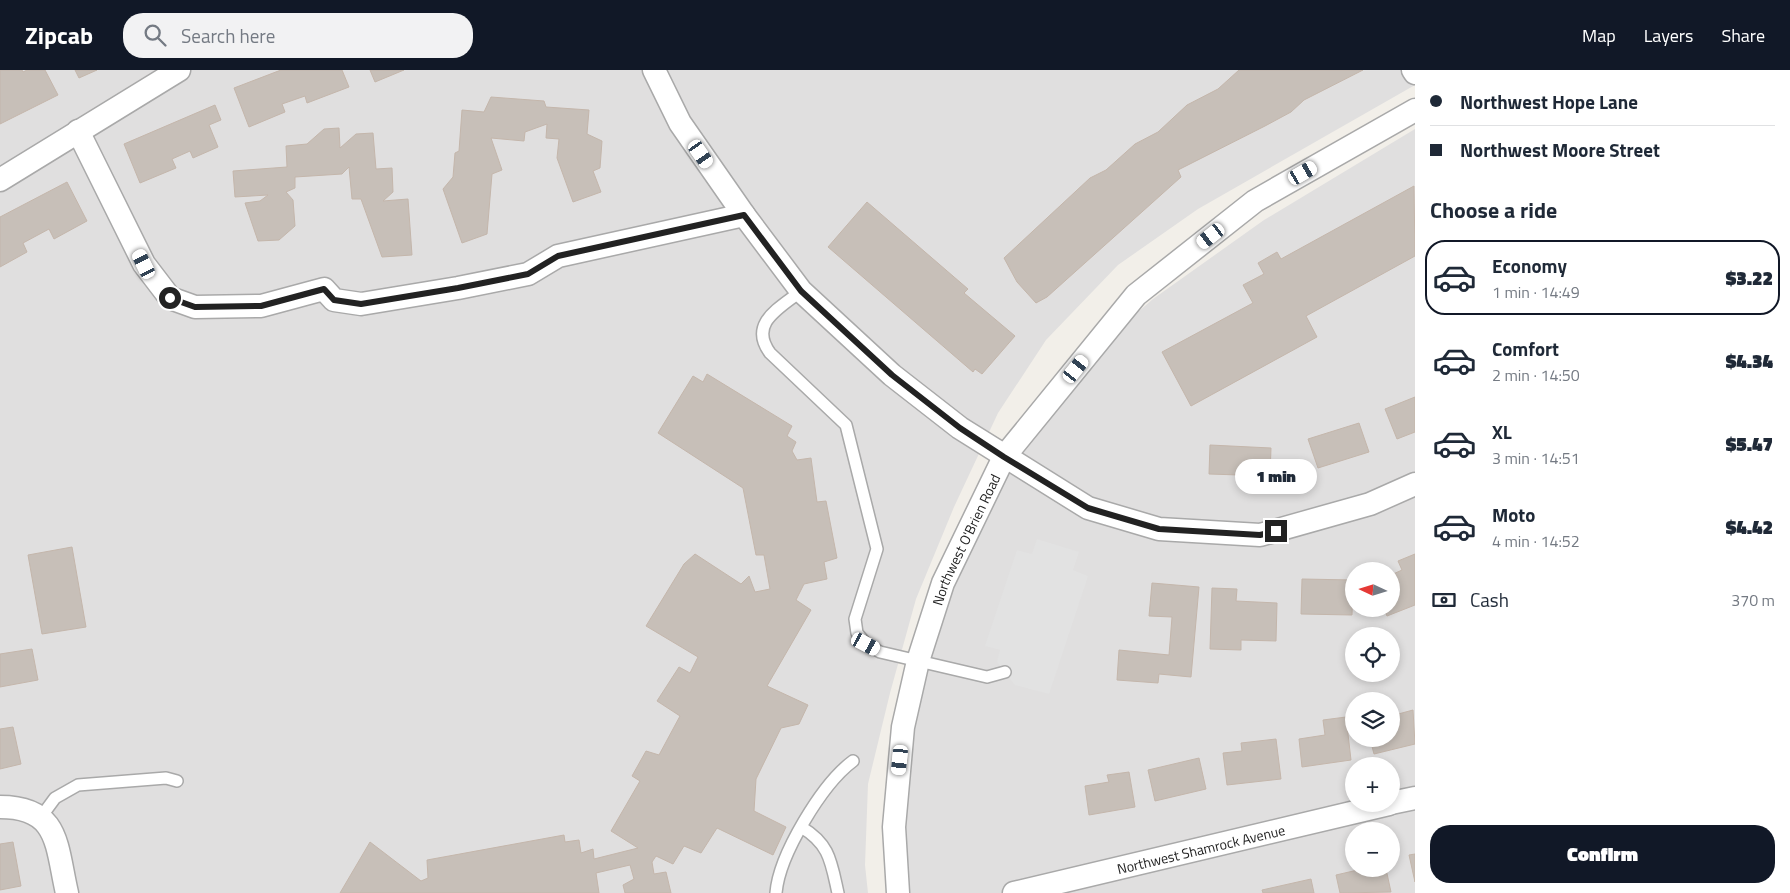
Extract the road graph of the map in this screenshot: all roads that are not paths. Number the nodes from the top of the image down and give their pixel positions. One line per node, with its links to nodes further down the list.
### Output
1 (178, 70): 6 (street)
2 (654, 70): 8 (street)
3 (1413, 70): 4 (street)
4 (1415, 73)
5 (1415, 110): 10 (street, Northwest O'Brien Road)
6 (78, 131): 7 (street); 8 (street)
7 (0, 180)
8 (744, 215): 9 (street)
9 (801, 291): 10 (street); 12 (lane)
10 (1004, 457): 11 (street); 12 (street, Northwest O'Brien Road)
11 (1415, 484)
12 (918, 661): 13 (lane); 25 (street, Northwest O'Brien Road)
13 (1006, 672)
14 (853, 761): 21 (lane)
15 (177, 781): 20 (lane)
16 (1415, 798): 17 (street, Northwest Shamrock Avenue)
17 (1400, 802)
18 (0, 807): 20 (street)
19 (1356, 812): 26 (street, Northwest Shamrock Avenue)
20 (41, 817): 22 (street)
21 (801, 827): 23 (lane); 24 (lane)
22 (67, 893)
23 (776, 893)
24 (838, 893)
25 (898, 893)
26 (1014, 893)

